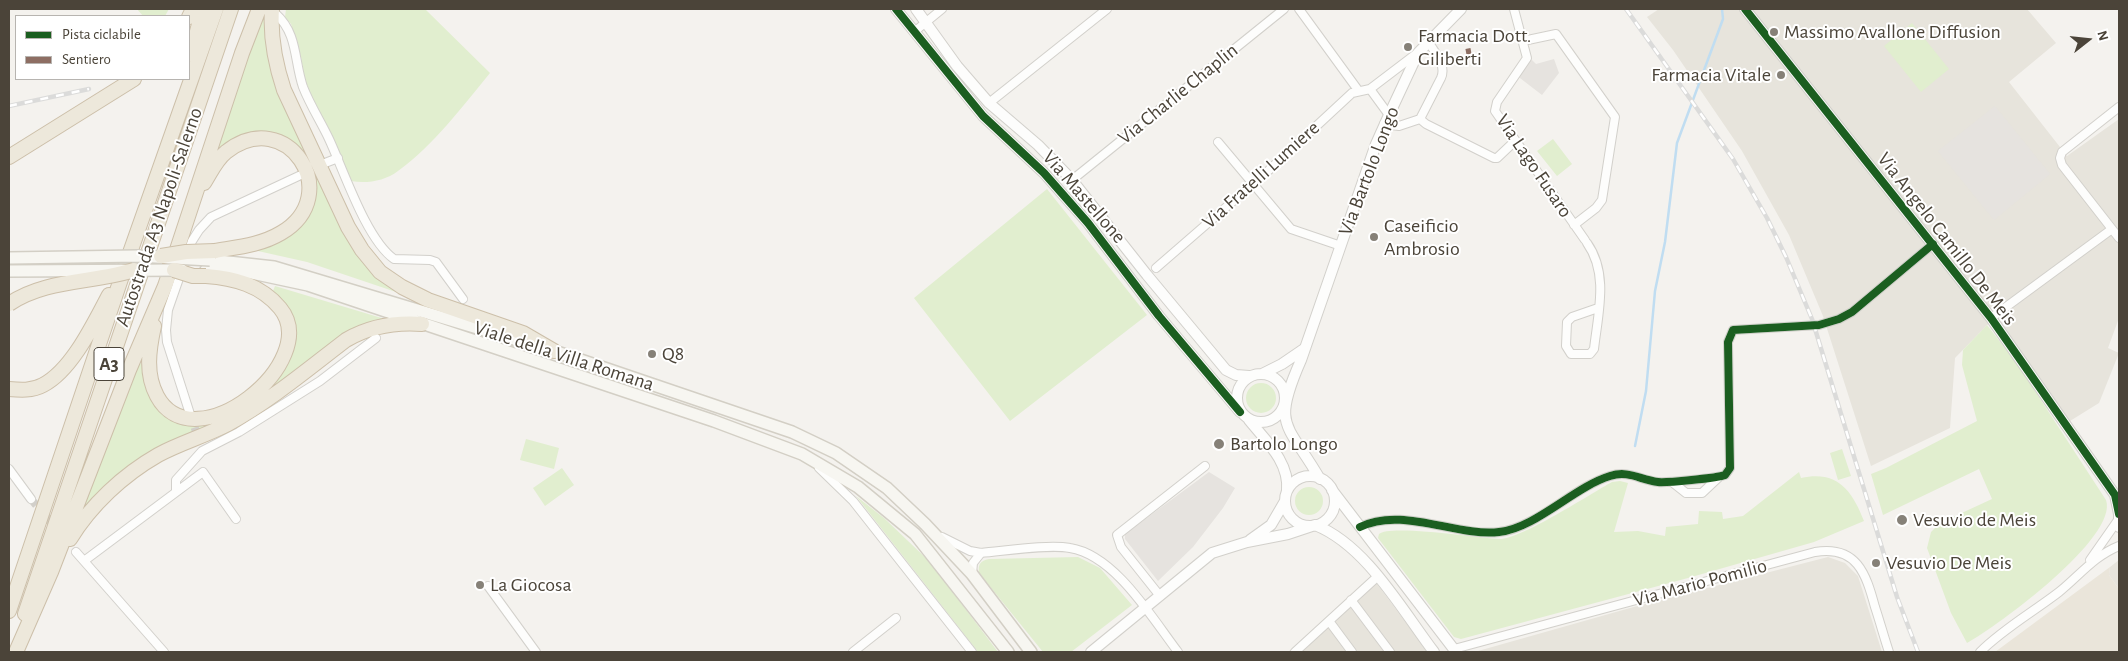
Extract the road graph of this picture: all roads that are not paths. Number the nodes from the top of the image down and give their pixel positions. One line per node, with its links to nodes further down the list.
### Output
1 (203, 9): 20 (highway)
2 (216, 9): 31 (highway, Autostrada A3 Napoli-Salerno / A3)
3 (231, 9): 102 (highway, Autostrada A3 Napoli-Salerno / A3)
4 (259, 9): 38 (highway)
5 (896, 9): 16 (street, Via Mastellone)
6 (916, 9): 15 (street, Via Mastellone)
7 (942, 9): 15 (street)
8 (1107, 9): 25 (street)
9 (1284, 9): 36 (street, Via Charlie Chaplin)
10 (1299, 9): 24 (street)
11 (1462, 9): 18 (street, Via Bartolo Longo)
12 (1514, 9): 17 (street, Via Lago Fusaro)
13 (1745, 9): 42 (street, Via Angelo Camillo De Meis)
14 (274, 11): 33 (street); 59 (highway)
15 (925, 22): 16 (street); 25 (street, Via Mastellone)
16 (914, 32): 64 (street, Via Mastellone)
17 (1523, 40): 29 (street, Via Lago Fusaro); 39 (street)
18 (1428, 41): 19 (street, Via Bartolo Longo); 27 (street)
19 (1418, 53): 23 (street); 28 (street, Via Bartolo Longo)
20 (190, 60)
21 (132, 80): 32 (highway)
22 (185, 80): 31 (highway, A3)
23 (1370, 89): 24 (street); 28 (street)
24 (1358, 90): 37 (street, Via Fratelli Lumiere)
25 (989, 103): 36 (street, Via Mastellone)
26 (2119, 107): 40 (street)
27 (1420, 119): 28 (street); 29 (street)
28 (1387, 120): 43 (street, Via Bartolo Longo)
29 (1515, 141): 39 (street, Via Lago Fusaro)
30 (1218, 142): 37 (street)
31 (168, 143): 47 (highway, Autostrada A3 Napoli-Salerno / A3)
32 (9, 157)
33 (338, 158): 34 (street); 52 (street)
34 (325, 164)
35 (303, 174): 65 (street)
36 (1072, 180): 61 (street, Via Mastellone)
37 (1252, 184): 43 (street); 48 (street, Via Fratelli Lumiere)
38 (191, 205): 46 (highway); 51 (highway)
39 (1574, 225): 54 (street, Via Lago Fusaro)
40 (2112, 229): 41 (street); 55 (street)
41 (2119, 238)
42 (1933, 244): 55 (street, Via Angelo Camillo De Meis); 70 (street)
43 (1341, 246): 58 (street, Via Bartolo Longo)
44 (160, 256): 45 (main road, bridge); 46 (highway, bridge)
45 (9, 258)
46 (209, 264): 50 (highway, bridge); 51 (highway); 56 (main road, Viale della Villa Romana); 59 (main road, Viale della Villa Romana)
47 (130, 267): 49 (main road, bridge); 50 (main road, bridge); 53 (highway, bridge); 62 (highway); 96 (highway, Autostrada A3 Napoli-Salerno / A3)
48 (1156, 268)
49 (9, 270)
50 (174, 270)
51 (165, 286): 89 (highway)
52 (463, 299)
53 (9, 304)
54 (1598, 308): 54 (street, Via Lago Fusaro)
55 (1990, 318): 76 (street, Via Angelo Camillo De Meis)
56 (422, 324): 67 (main road, Viale della Villa Romana); 89 (highway)
57 (376, 338): 74 (street)
58 (1304, 349): 60 (street); 63 (street, Via Bartolo Longo)
59 (554, 351): 82 (main road, Viale della Villa Romana)
60 (1262, 374): 61 (street); 63 (street)
61 (1249, 376): 64 (street)
62 (9, 389)
63 (1285, 402): 66 (street); 71 (street, Via Bartolo Longo)
64 (1240, 412): 66 (street)
65 (190, 414)
66 (1248, 419): 75 (street)
67 (802, 454): 108 (street, Viale della Villa Romana); 109 (main road, Viale della Villa Romana)
68 (1205, 466): 93 (street)
69 (9, 469): 77 (street)
70 (1719, 477): 72 (street); 72 (street)
71 (1320, 478): 73 (street); 75 (street)
72 (1672, 482): 81 (street)
73 (1332, 490): 80 (street); 81 (street)
74 (176, 492): 78 (street); 87 (street)
75 (1286, 496): 80 (street); 83 (street)
76 (2117, 496): 79 (street, Via Angelo Camillo De Meis)
77 (31, 498)
78 (236, 519)
79 (2119, 519): 88 (street)
80 (1315, 525): 83 (street); 91 (street)
81 (1360, 527): 100 (street)
82 (933, 532): 86 (street); 90 (main road, Viale della Villa Romana)
83 (1247, 542): 93 (street)
84 (2119, 546): 88 (street)
85 (76, 552): 87 (street)
86 (981, 553): 90 (street); 95 (street)
87 (84, 561): 104 (street)
88 (2086, 566): 117 (street)
89 (51, 572): 103 (highway)
90 (972, 574): 110 (main road, Viale della Villa Romana)
91 (1377, 577): 94 (street); 116 (street)
92 (488, 586): 105 (street)
93 (1160, 596): 95 (street)
94 (1351, 600): 99 (street); 115 (street)
95 (1145, 608): 111 (street); 112 (street)
96 (9, 612)
97 (896, 618): 107 (street)
98 (886, 620): 106 (street)
99 (1328, 621): 113 (street); 114 (street)
100 (1453, 651): 101 (street, Via Mario Pomilio)
101 (1889, 651)
102 (12, 652)
103 (16, 652)
104 (164, 652)
105 (536, 652)
106 (845, 652)
107 (853, 652)
108 (972, 652)
109 (1008, 652)
110 (1031, 652)
111 (1091, 652)
112 (1178, 652)
113 (1295, 652)
114 (1352, 652)
115 (1390, 652)
116 (1434, 652)
117 (1980, 652)

